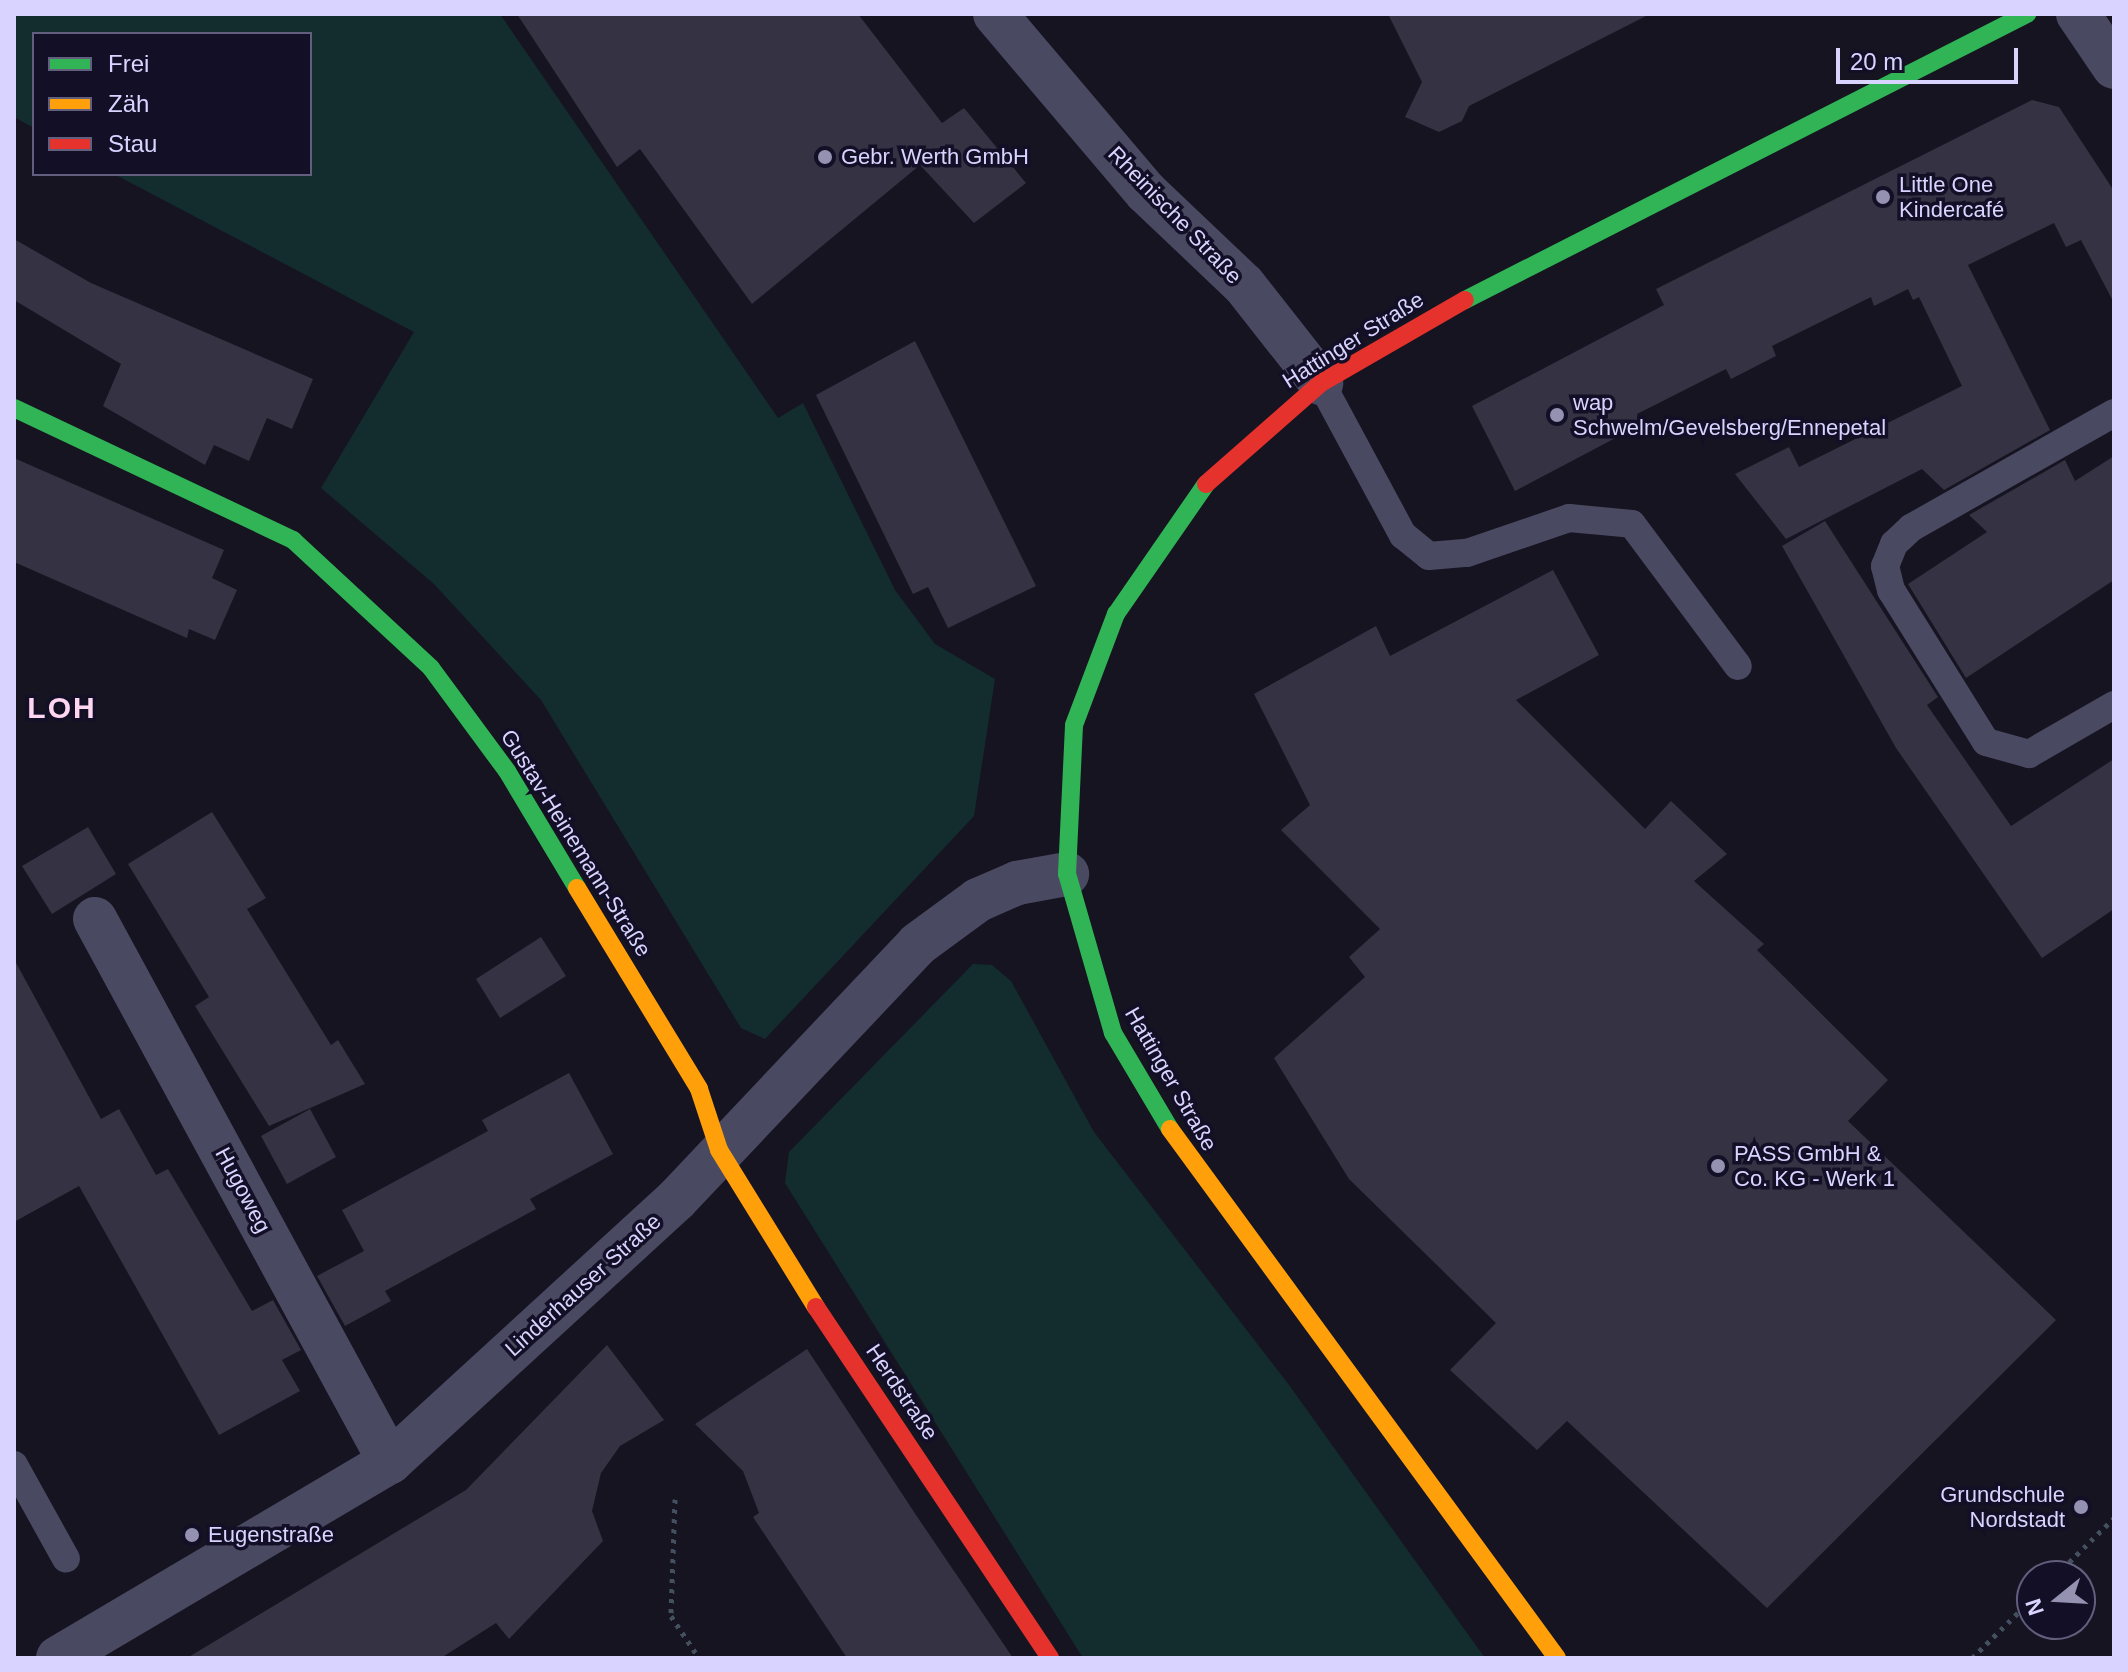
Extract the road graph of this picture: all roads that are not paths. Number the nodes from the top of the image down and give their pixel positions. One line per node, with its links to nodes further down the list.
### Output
1 (996, 14): 5 (street, Rheinische Straße)
2 (2027, 14): 5 (main road, Hattinger Straße)
3 (2078, 14): 4 (street)
4 (2114, 67)
5 (1321, 383): 8 (lane); 10 (main road, Hattinger Straße)
6 (14, 408): 12 (main road, Gustav-Heinemann-Straße)
7 (2114, 413): 9 (lane)
8 (1738, 666)
9 (2114, 705)
10 (1067, 874): 12 (street, Linderhauser Straße); 18 (main road, Hattinger Straße)
11 (95, 919): 13 (street, Hugoweg)
12 (719, 1150): 13 (street, Linderhauser Straße); 17 (main road, Herdstraße)
13 (390, 1462): 16 (street, Linderhauser Straße)
14 (14, 1465): 15 (lane)
15 (66, 1559)
16 (58, 1658)
17 (1050, 1658)
18 (1557, 1658)

